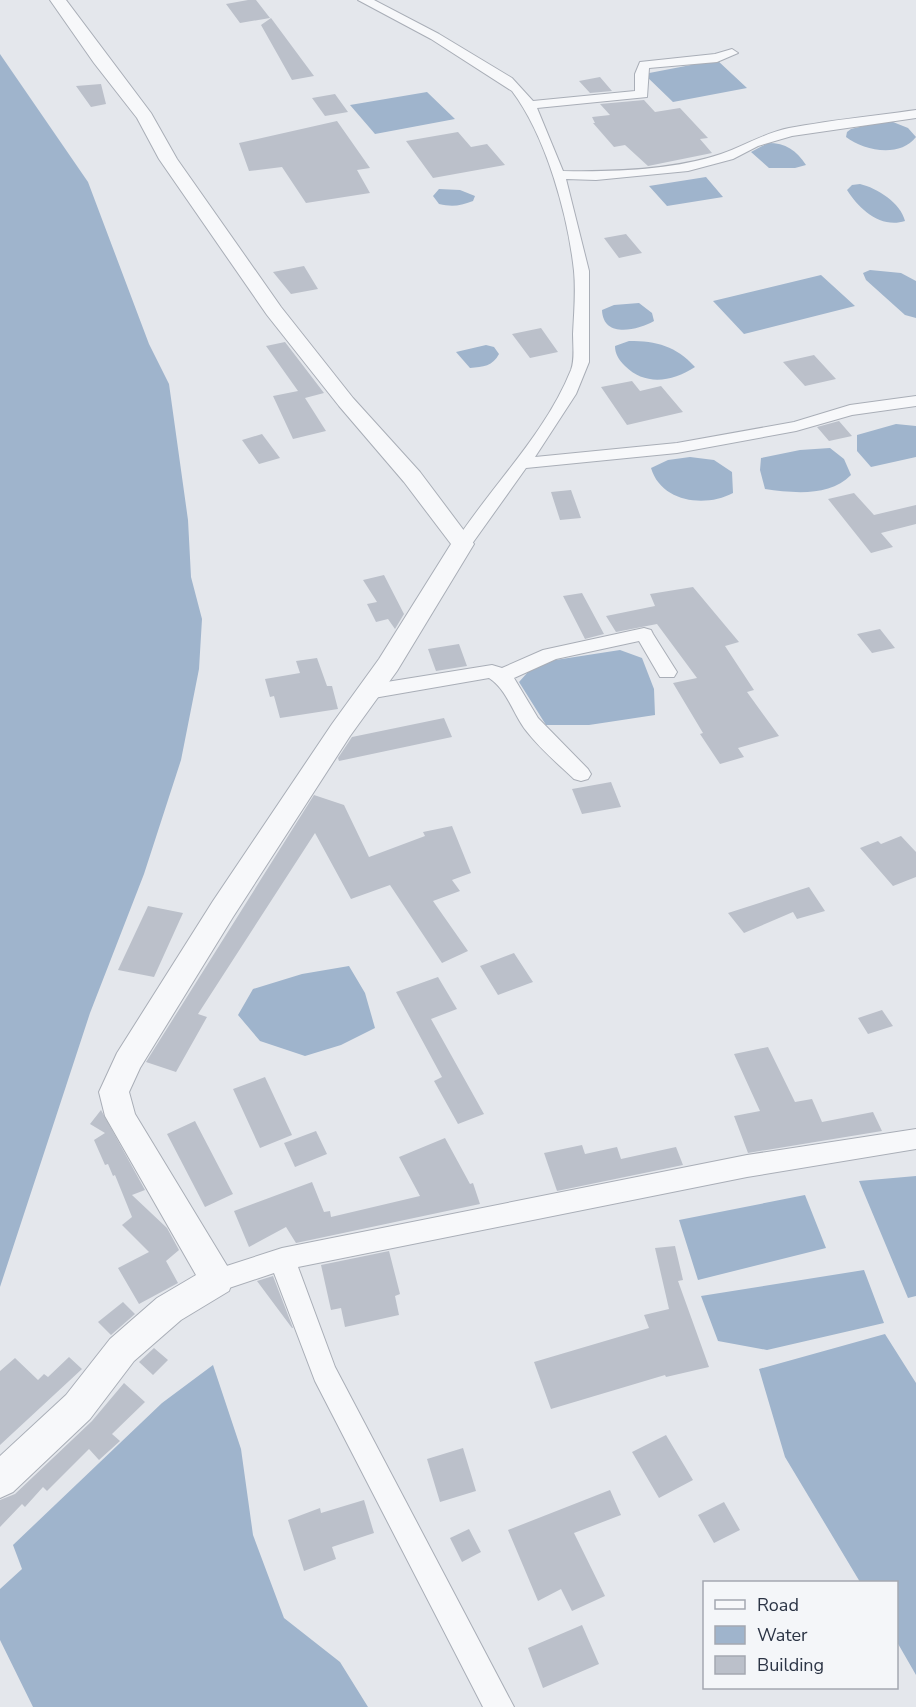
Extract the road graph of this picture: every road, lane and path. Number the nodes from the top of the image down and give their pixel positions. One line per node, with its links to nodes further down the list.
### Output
1 (58, 0): 10 (street)
2 (364, 0): 4 (street)
3 (732, 53): 4 (street)
4 (529, 105): 7 (street)
5 (910, 114): 6 (street); 7 (street)
6 (916, 123)
7 (558, 175): 9 (street)
8 (916, 401): 9 (street)
9 (522, 463): 10 (street)
10 (463, 544): 13 (street)
11 (667, 672): 12 (street)
12 (502, 677): 13 (street); 14 (street)
13 (368, 692): 17 (street)
14 (580, 774)
15 (916, 1139): 16 (street)
16 (282, 1259): 17 (street); 19 (street)
17 (217, 1280): 18 (street)
18 (0, 1479)
19 (499, 1707)

